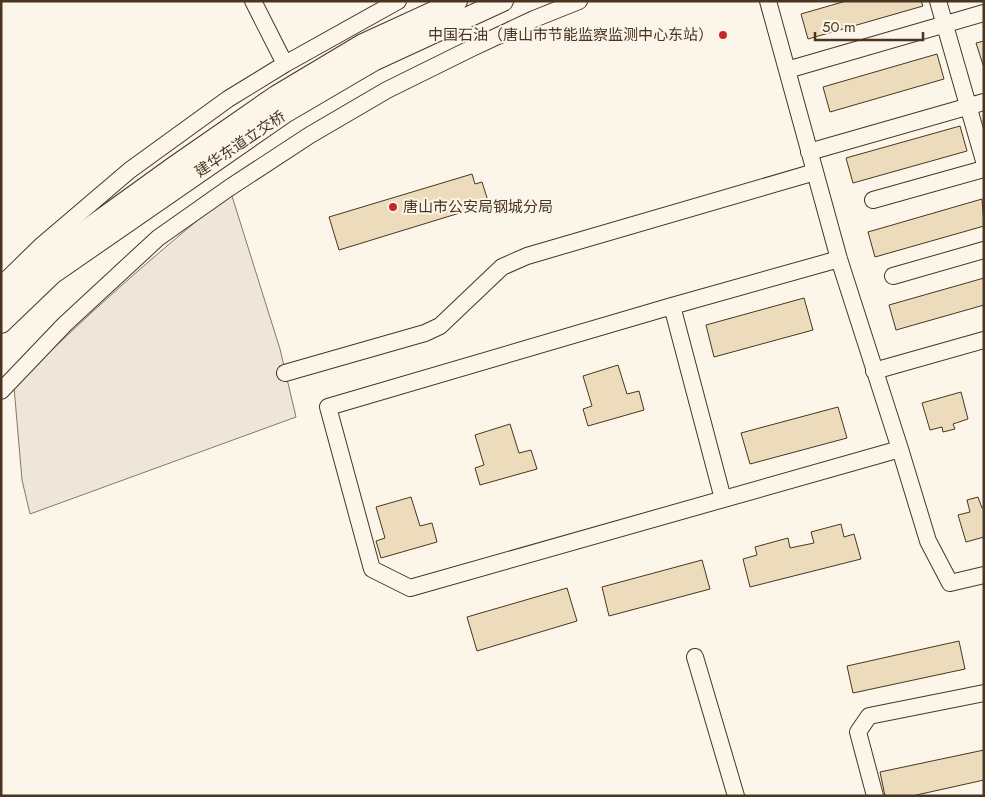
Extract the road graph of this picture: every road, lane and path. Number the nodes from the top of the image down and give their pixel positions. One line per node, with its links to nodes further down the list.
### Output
1 (253, 1): 10 (street)
2 (398, 1): 10 (street)
3 (457, 1): 22 (main road, 建华东道立交桥)
4 (503, 1): 24 (main road, 建华东道立交桥)
5 (579, 1): 28 (street)
6 (768, 1): 11 (street)
7 (938, 1): 9 (street)
8 (984, 13): 9 (street)
9 (945, 24): 11 (street); 12 (street)
10 (284, 64): 21 (street)
11 (787, 70): 13 (street)
12 (976, 104): 13 (street); 14 (street)
13 (809, 152): 16 (street)
14 (984, 161)
15 (984, 169): 17 (street)
16 (815, 172): 19 (street); 27 (street)
17 (873, 200)
18 (984, 250): 20 (street)
19 (838, 260): 23 (street); 26 (street)
20 (893, 276)
21 (1, 285)
22 (1, 301)
23 (672, 306): 30 (street); 30 (street)
24 (1, 323)
25 (984, 340): 26 (street)
26 (874, 371): 29 (street)
27 (286, 373)
28 (1, 391)
29 (900, 449): 30 (street); 31 (street)
30 (723, 498)
31 (984, 575)
32 (695, 657): 34 (street)
33 (984, 693): 35 (street)
34 (736, 796)
35 (875, 796)

